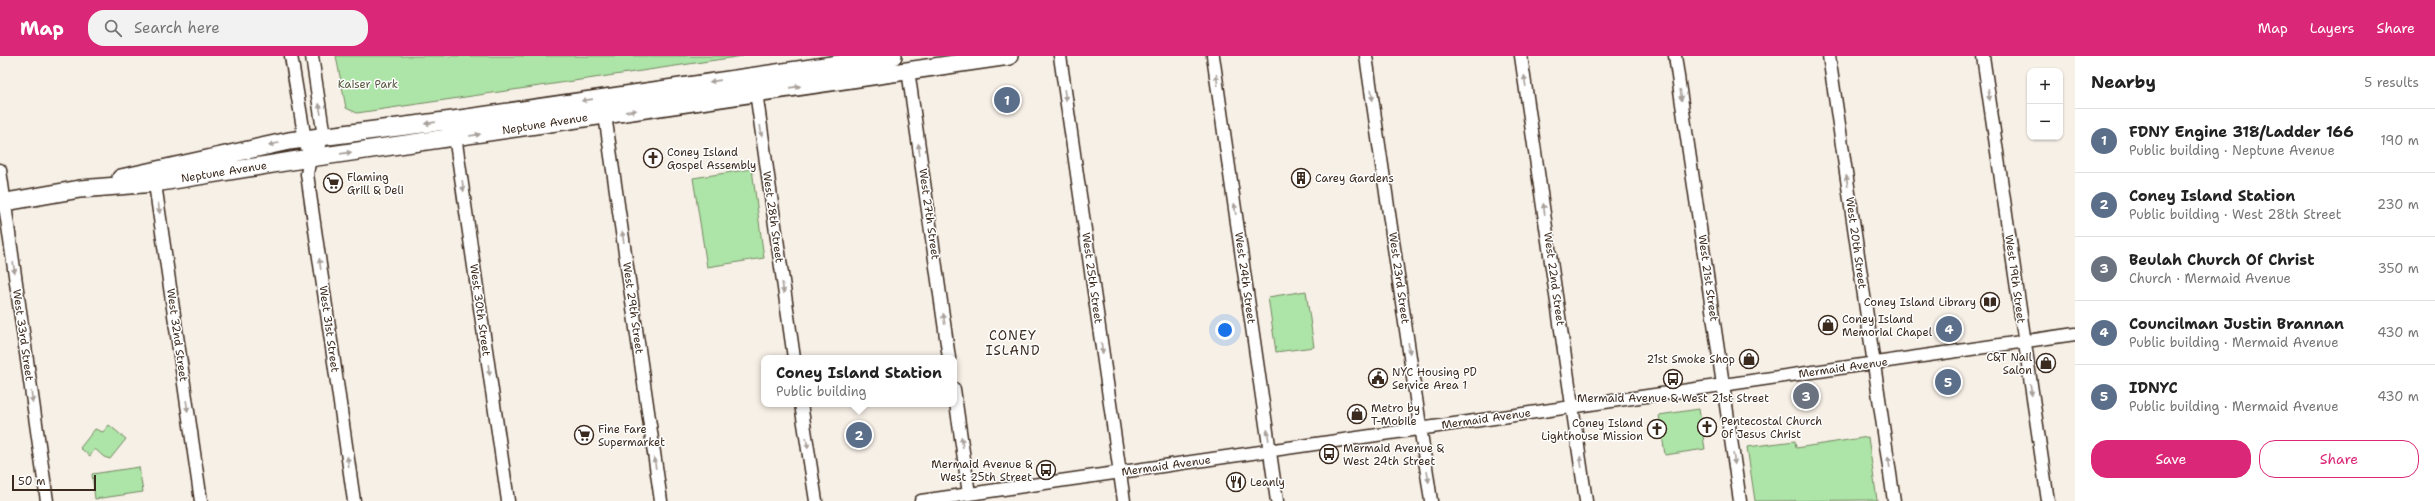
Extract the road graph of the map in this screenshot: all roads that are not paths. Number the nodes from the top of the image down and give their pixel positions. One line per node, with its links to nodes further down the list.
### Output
1 (291, 56): 18 (street)
2 (312, 56): 16 (street, one-way to 2)
3 (893, 56): 13 (main road, Neptune Avenue)
4 (1009, 56): 12 (main road, Neptune Avenue)
5 (1060, 56): 34 (street, West 25th Street, one-way to 34)
6 (1213, 56): 33 (street, West 24th Street, one-way to 6)
7 (1366, 56): 32 (street, West 23rd Street, one-way to 32)
8 (1521, 56): 31 (street, West 22nd Street, one-way to 8)
9 (1675, 56): 28 (street, West 21st Street, one-way to 28)
10 (1829, 56): 27 (street, West 20th Street, one-way to 10)
11 (1984, 56): 24 (street, West 19th Street, one-way to 24)
12 (908, 70): 13 (main road, Neptune Avenue, one-way to 12); 26 (street, West 27th Street, one-way to 12)
13 (755, 84): 14 (main road, Neptune Avenue, one-way to 13); 15 (main road, Neptune Avenue, one-way to 15); 25 (street, West 28th Street, one-way to 25)
14 (605, 115): 17 (main road, Neptune Avenue, one-way to 14); 40 (street, West 29th Street, one-way to 14)
15 (453, 120): 16 (main road, Neptune Avenue, one-way to 16); 17 (street, West 30th Street)
16 (324, 137): 18 (main road, Neptune Avenue); 19 (street)
17 (456, 137): 19 (main road, Neptune Avenue, one-way to 17); 39 (street, West 30th Street, one-way to 39)
18 (303, 139): 19 (street); 21 (main road, Neptune Avenue, one-way to 21)
19 (310, 158): 21 (main road, Neptune Avenue); 38 (street, West 31st Street, one-way to 19)
20 (0, 170): 22 (street, West 33rd Street)
21 (154, 176): 22 (main road, Neptune Avenue); 37 (street, West 32nd Street, one-way to 37)
22 (2, 202): 36 (street, West 33rd Street, one-way to 36)
23 (2075, 334): 24 (street, Mermaid Avenue)
24 (2024, 342): 27 (street, Mermaid Avenue); 49 (street, West 19th Street, one-way to 49)
25 (794, 355)
26 (950, 355)
27 (1874, 363): 28 (street, Mermaid Avenue); 48 (street, West 20th Street, one-way to 27)
28 (1723, 385): 31 (street, Mermaid Avenue); 47 (street, West 21st Street, one-way to 47)
29 (801, 407): 41 (street, one-way to 41)
30 (957, 407): 35 (street, one-way to 30)
31 (1572, 407): 32 (street, Mermaid Avenue); 46 (street, West 22nd Street, one-way to 31)
32 (1420, 429): 33 (street, Mermaid Avenue); 45 (street, West 23rd Street, one-way to 45)
33 (1270, 451): 34 (street, Mermaid Avenue); 44 (street, West 24th Street)
34 (1120, 472): 35 (street, Mermaid Avenue); 43 (street, West 25th Street)
35 (969, 494): 42 (street, Mermaid Avenue)
36 (47, 501)
37 (201, 501)
38 (354, 501)
39 (508, 501)
40 (661, 501)
41 (816, 501)
42 (921, 501)
43 (1124, 501)
44 (1277, 501)
45 (1432, 501)
46 (1586, 501)
47 (1740, 501)
48 (1894, 501)
49 (2048, 501)

